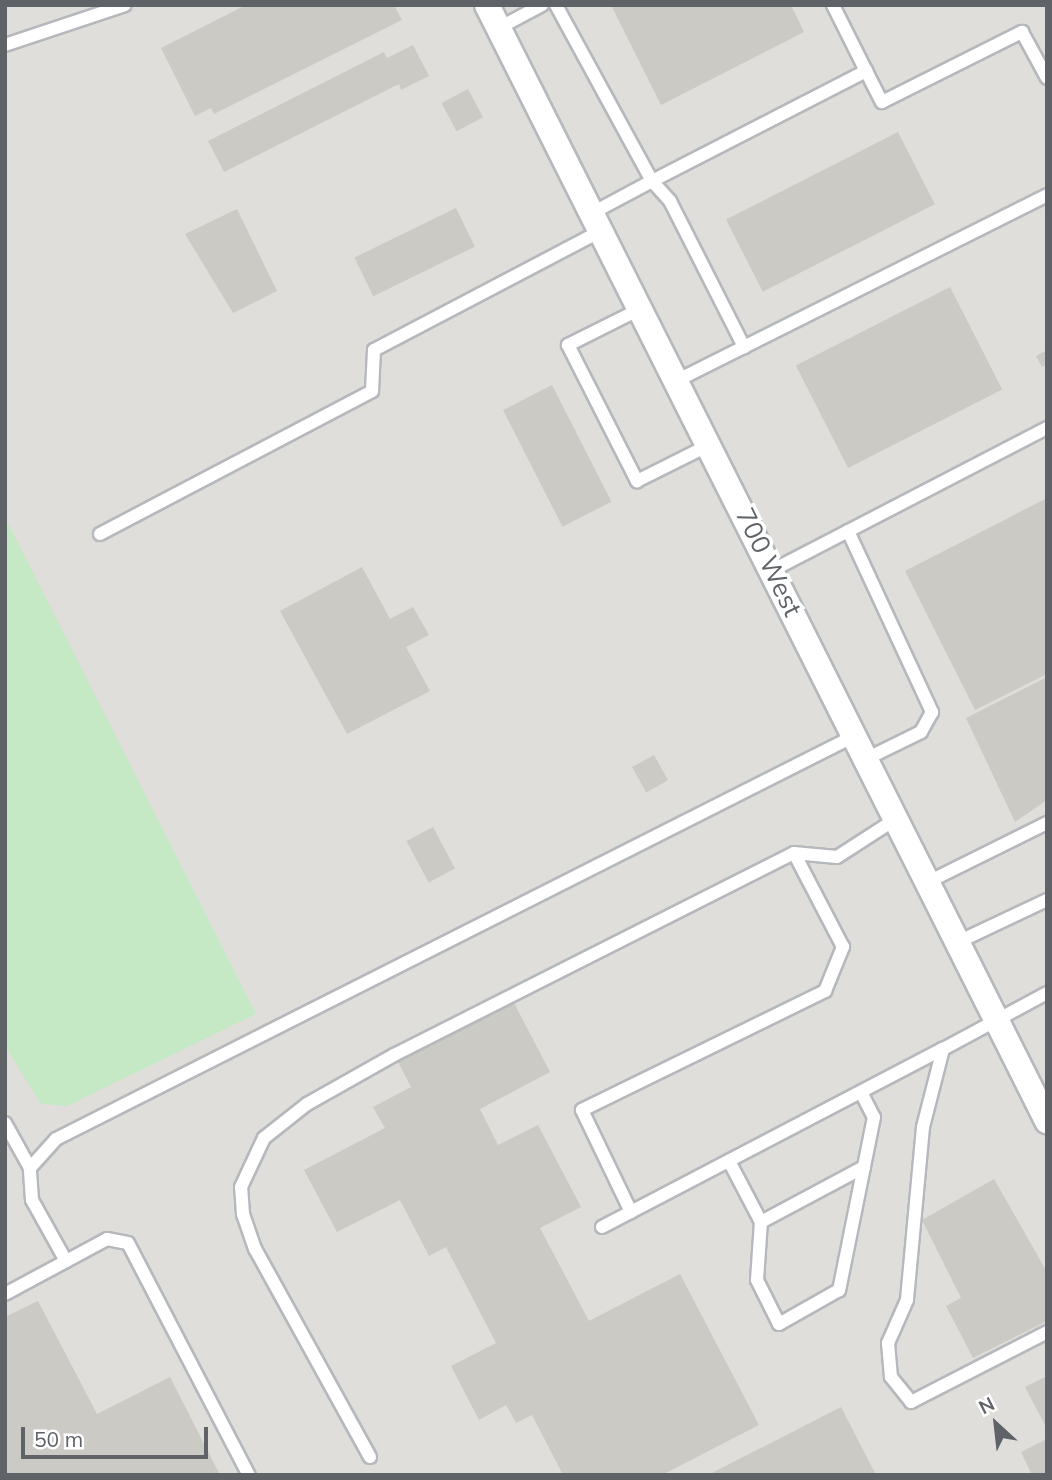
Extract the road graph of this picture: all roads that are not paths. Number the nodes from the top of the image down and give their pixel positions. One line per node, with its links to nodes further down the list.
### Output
1 (125, 5): 7 (lane)
2 (487, 5): 6 (street, 700 West)
3 (542, 5): 6 (lane)
4 (556, 5): 10 (lane)
5 (834, 5): 8 (lane)
6 (497, 29): 12 (street, 700 West)
7 (5, 45)
8 (866, 71): 9 (lane); 10 (lane)
9 (1047, 78)
10 (652, 181): 12 (lane); 14 (lane)
11 (1047, 195): 14 (lane)
12 (599, 221): 13 (street, 700 West); 19 (lane)
13 (642, 308): 15 (street, 700 West); 17 (lane)
14 (744, 347): 15 (lane)
15 (678, 380): 17 (street, 700 West)
16 (1047, 428): 18 (lane)
17 (710, 444): 20 (street, 700 West)
18 (848, 531): 20 (lane); 22 (lane)
19 (100, 534)
20 (772, 570): 21 (street, 700 West)
21 (855, 736): 22 (street, 700 West); 37 (lane)
22 (866, 759): 23 (street, 700 West)
23 (896, 819): 25 (lane); 26 (street, 700 West)
24 (1047, 824): 26 (lane)
25 (794, 853): 38 (lane); 44 (lane)
26 (928, 882): 28 (street, 700 West)
27 (1047, 900): 28 (lane)
28 (958, 942): 30 (street, 700 West)
29 (1047, 993): 30 (lane)
30 (998, 1023): 31 (lane); 33 (street, 700 West)
31 (943, 1049): 32 (lane); 43 (lane)
32 (861, 1092): 35 (lane); 36 (lane)
33 (1047, 1121)
34 (5, 1123): 37 (lane)
35 (729, 1161): 38 (lane); 39 (lane)
36 (864, 1167): 39 (lane); 39 (lane)
37 (30, 1168): 41 (lane)
38 (631, 1212): 40 (lane)
39 (761, 1222)
40 (602, 1227)
41 (66, 1261): 42 (lane); 45 (lane)
42 (5, 1294)
43 (1047, 1332)
44 (370, 1457)
45 (249, 1475)

